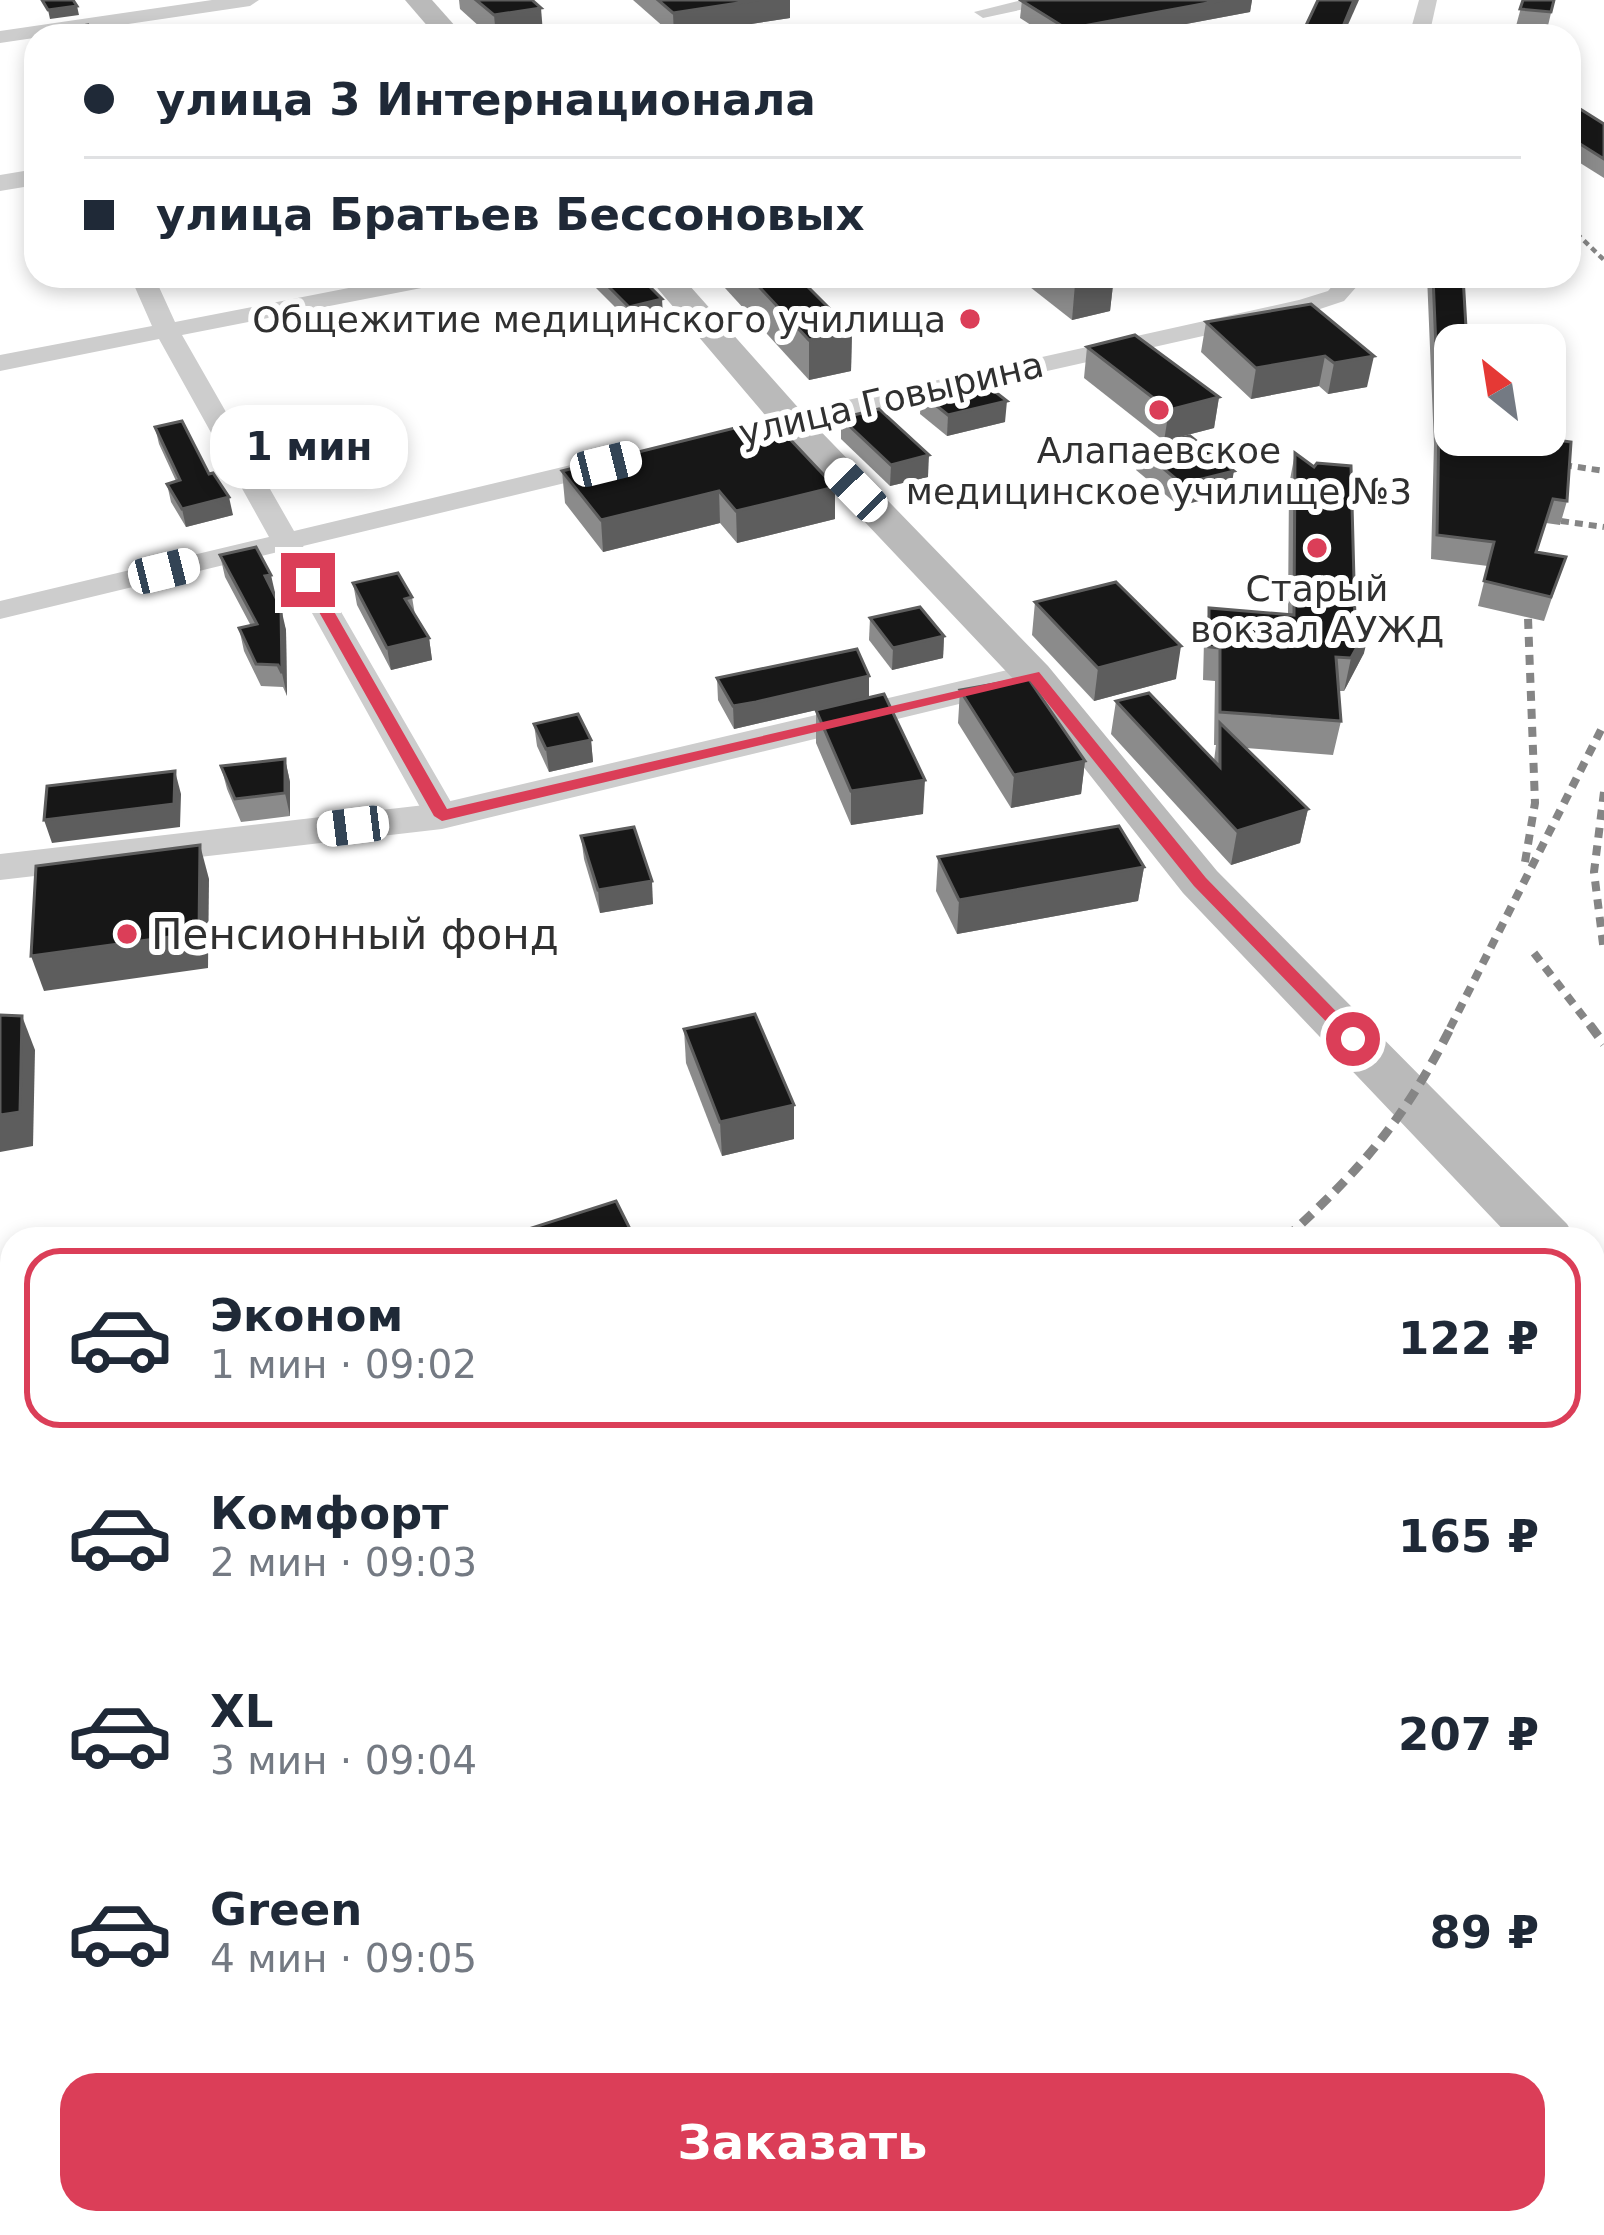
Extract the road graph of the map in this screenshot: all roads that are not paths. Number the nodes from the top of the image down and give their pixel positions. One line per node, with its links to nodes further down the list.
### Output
1 (250, 0): 5 (street)
2 (418, 0): 6 (main road)
3 (1058, 0): 4 (street)
4 (974, 6): 7 (street)
5 (29, 24)
6 (440, 24)
7 (1003, 24)
8 (20, 25): 9 (street); 10 (street); 11 (street)
9 (24, 25)
10 (24, 33)
11 (0, 37)
12 (147, 288): 16 (street)
13 (385, 288): 16 (street)
14 (674, 288): 18 (main road)
15 (1343, 288): 18 (street, улица Говырина)
16 (167, 331): 17 (street); 21 (street)
17 (0, 363)
18 (789, 420): 19 (street, улица Говырина); 23 (main road)
19 (721, 437)
20 (629, 459): 21 (street)
21 (286, 541): 22 (street); 24 (street)
22 (0, 610)
23 (1034, 675): 24 (street); 26 (main road)
24 (442, 816): 25 (street)
25 (0, 867)
26 (1536, 1227)

